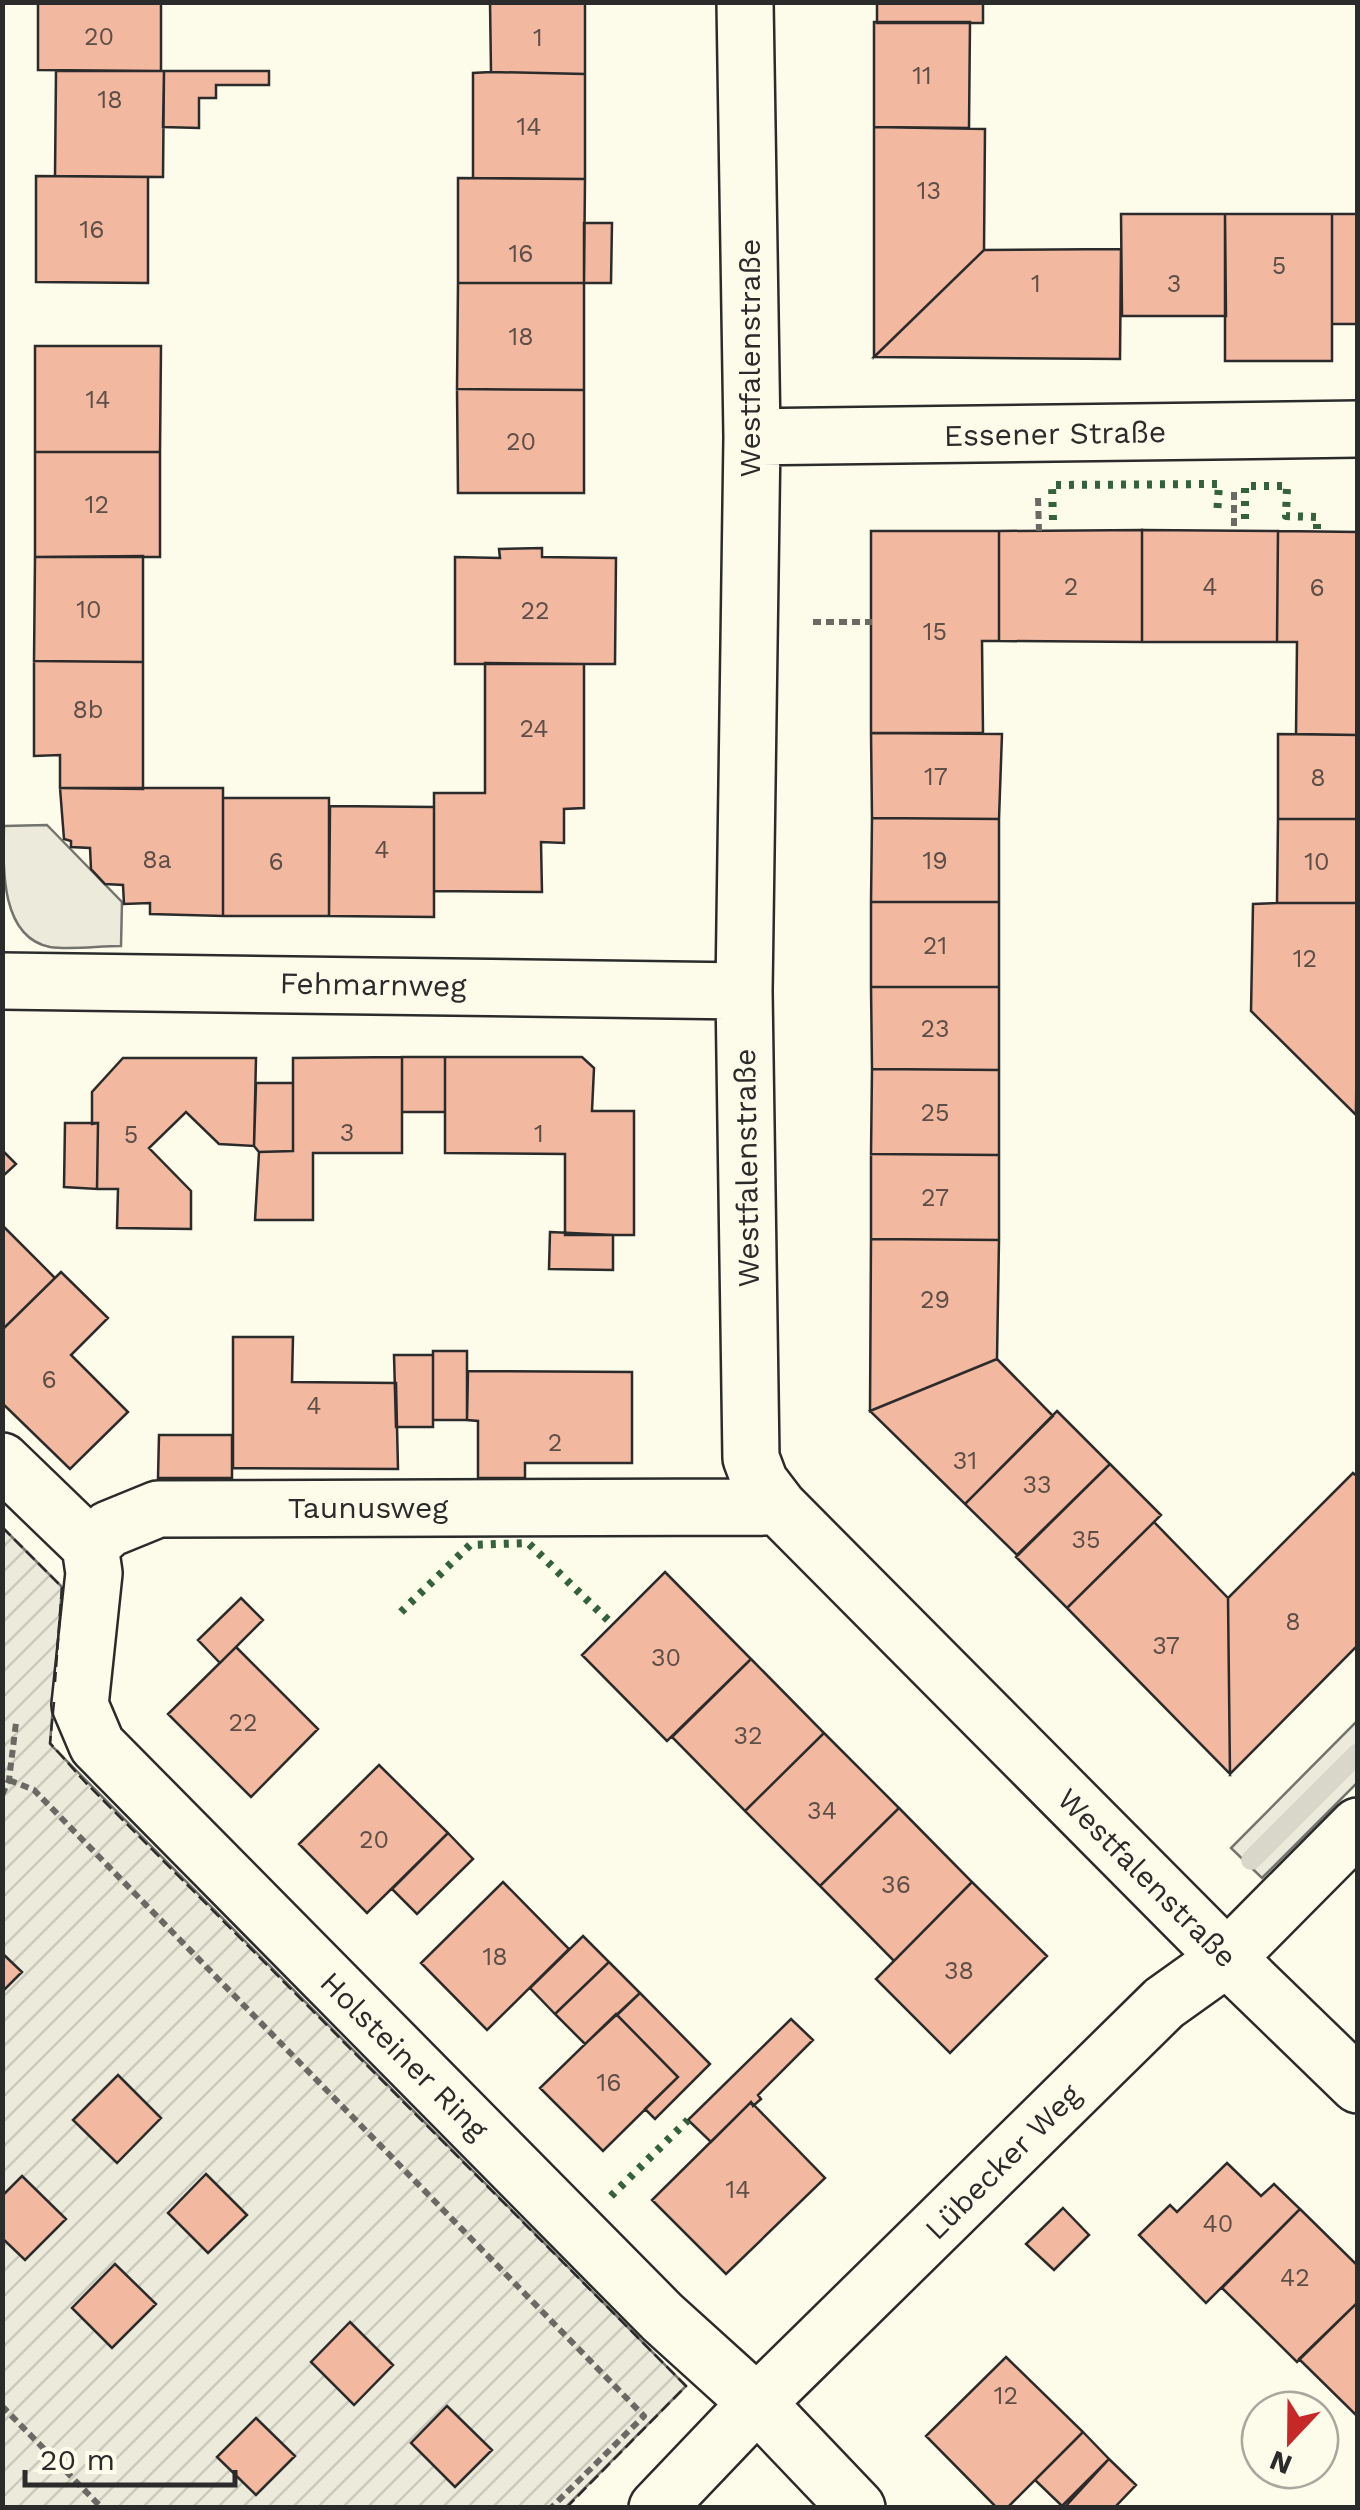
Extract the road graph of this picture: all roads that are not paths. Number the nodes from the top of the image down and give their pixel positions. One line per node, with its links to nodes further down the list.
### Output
1 (746, 2): 3 (street, Westfalenstraße)
2 (1358, 429): 3 (street, Essener Straße)
3 (752, 437): 5 (street, Westfalenstraße)
4 (2, 981): 5 (street, Fehmarnweg)
5 (744, 991): 7 (street, Westfalenstraße)
6 (2, 1461): 8 (street)
7 (779, 1507): 8 (street, Taunusweg); 10 (street, Westfalenstraße)
8 (90, 1546): 12 (street, Holsteiner Ring)
9 (1358, 1826): 10 (street, Lübecker Weg)
10 (1227, 1958): 11 (street, Westfalenstraße); 12 (street, Lübecker Weg)
11 (1358, 2085)
12 (757, 2403): 13 (street, Lübecker Weg); 14 (street, Holsteiner Ring)
13 (657, 2508)
14 (857, 2508)

